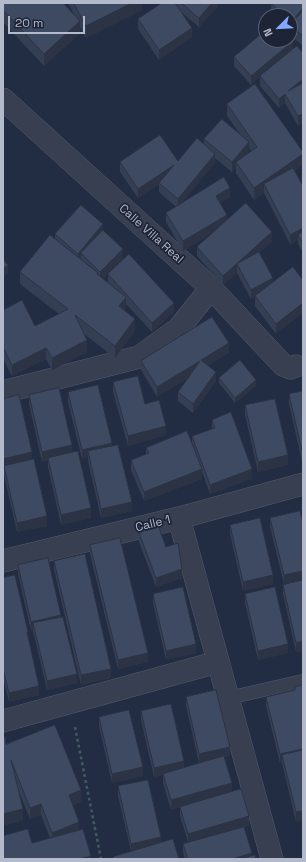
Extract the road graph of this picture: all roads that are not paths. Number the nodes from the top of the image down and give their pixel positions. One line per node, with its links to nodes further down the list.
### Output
1 (3, 99): 2 (street, Calle Villa Real)
2 (212, 288): 3 (street, Calle Villa Real); 4 (street)
3 (300, 363)
4 (3, 392)
5 (303, 484): 6 (street, Calle 1)
6 (179, 518): 7 (street, Calle 1); 8 (street)
7 (3, 561)
8 (218, 662): 10 (street); 11 (street)
9 (303, 681): 10 (lane)
10 (228, 698): 12 (street)
11 (3, 721)
12 (272, 859)

